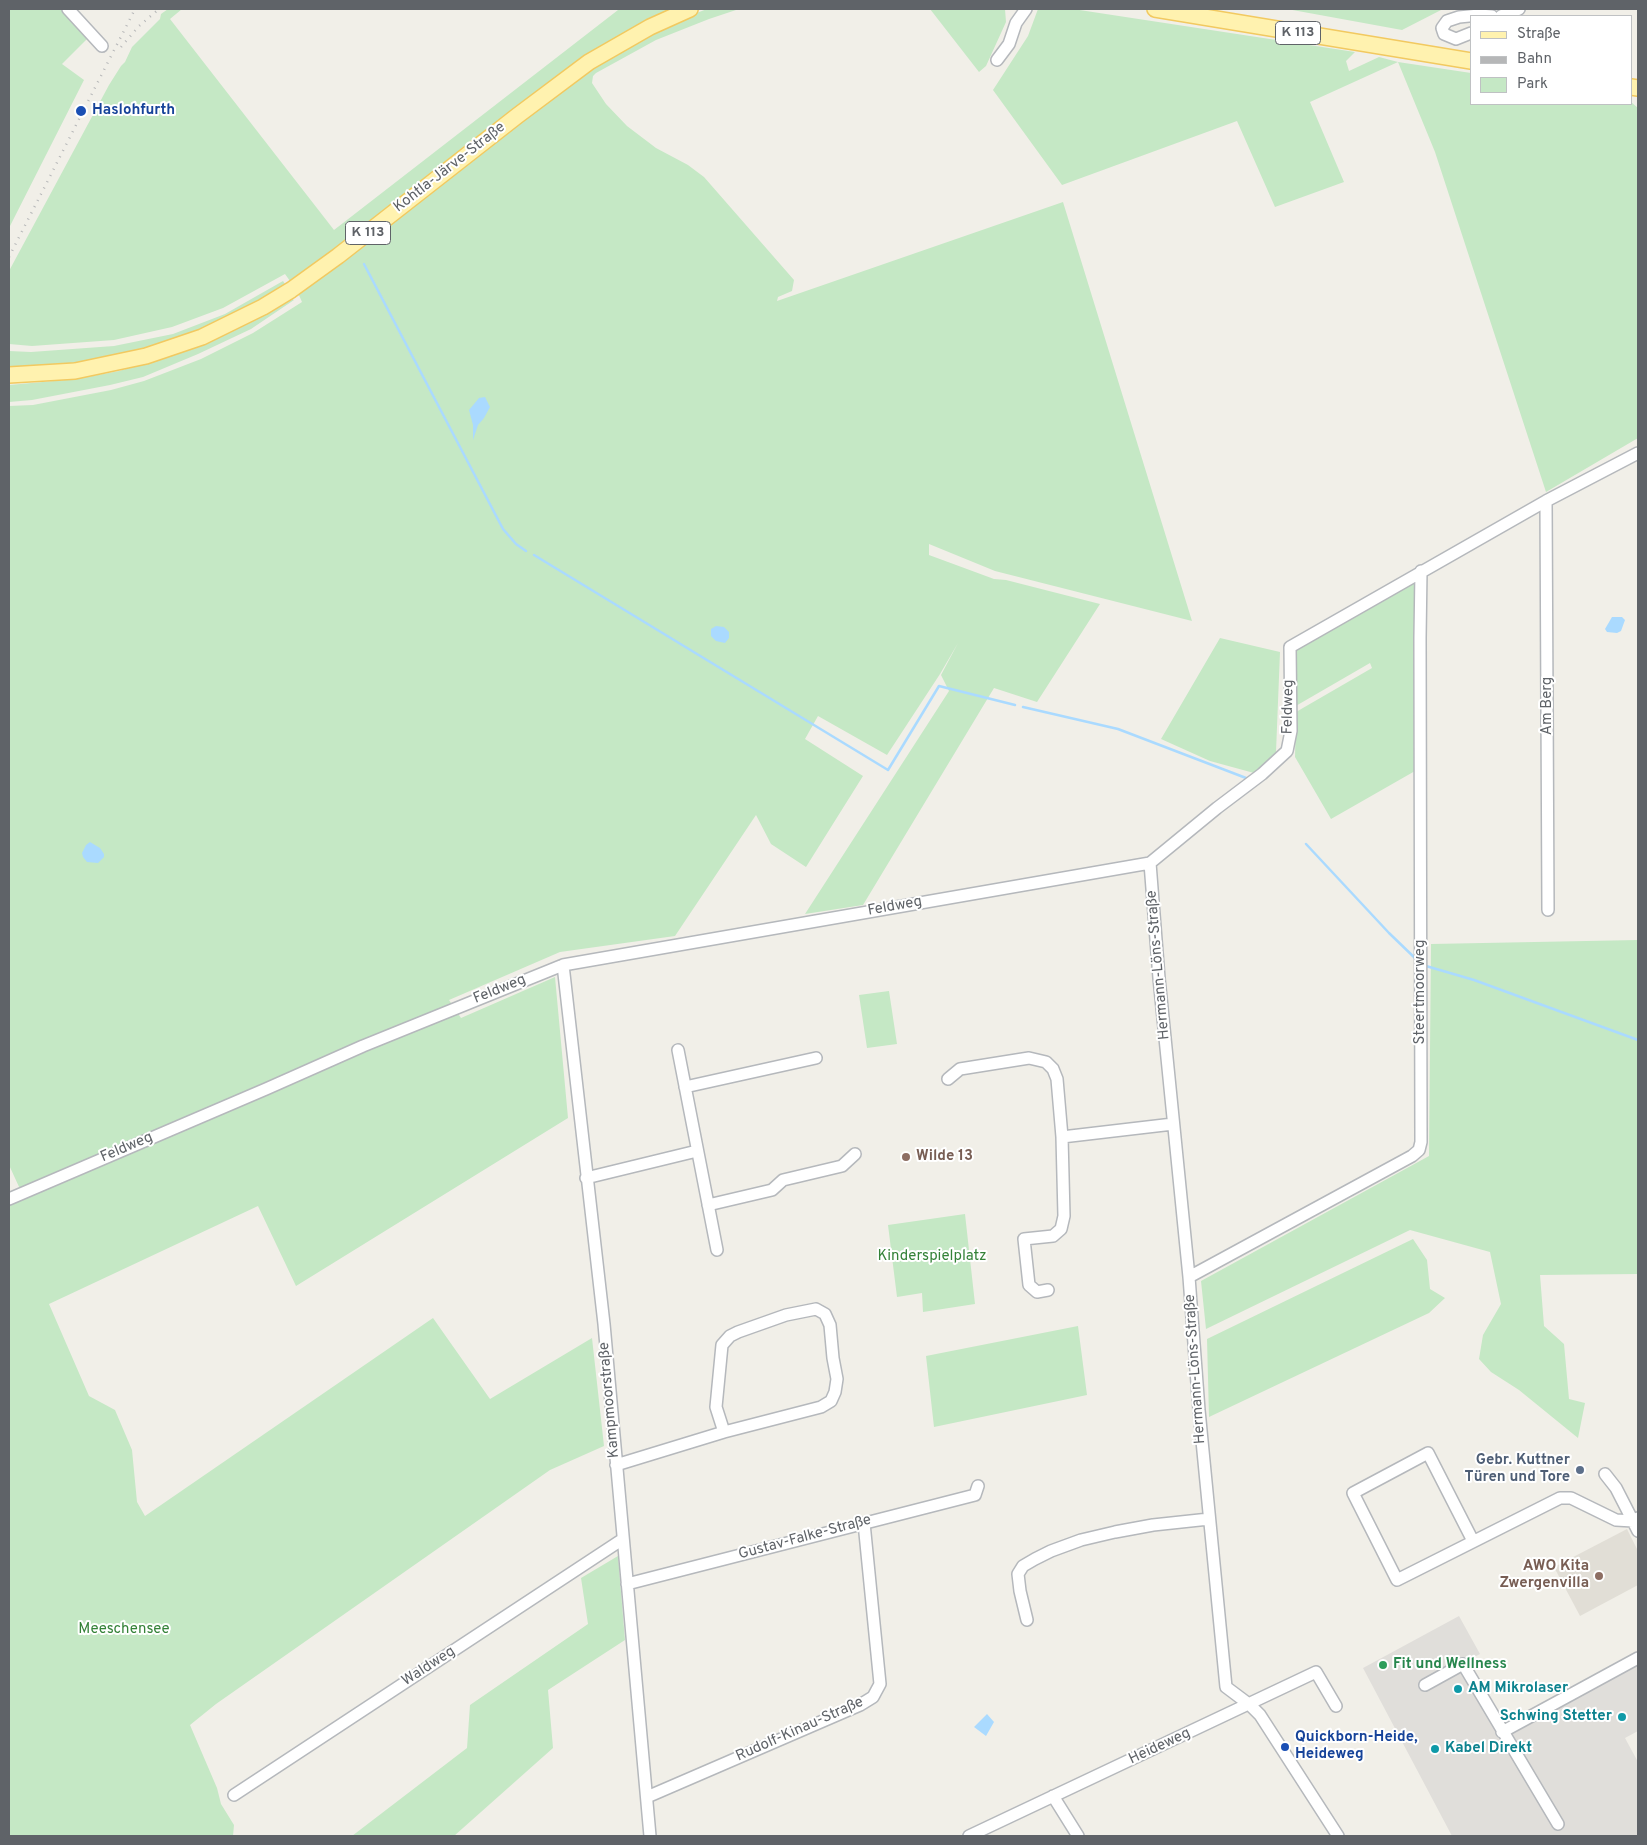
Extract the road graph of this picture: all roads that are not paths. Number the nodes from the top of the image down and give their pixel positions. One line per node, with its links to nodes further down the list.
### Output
1 (68, 9): 11 (street)
2 (690, 9): 14 (main road, Kohtla-Järve-Straße / K 113)
3 (1013, 9): 9 (street)
4 (1026, 9): 9 (street)
5 (1155, 9): 13 (main road, K 113)
6 (1519, 9): 7 (street)
7 (1504, 15)
8 (1470, 17): 10 (street)
9 (1016, 23): 12 (street)
10 (1470, 33)
11 (102, 46)
12 (997, 60)
13 (1470, 61)
14 (9, 375)
15 (1638, 453): 16 (street, Feldweg)
16 (1546, 501): 17 (street, Feldweg); 19 (street, Am Berg)
17 (1421, 571): 18 (street, Feldweg); 33 (street, Steertmoorweg)
18 (1150, 863): 20 (street, Feldweg); 25 (street, Hermann-Löns-Straße)
19 (1548, 910)
20 (563, 965): 29 (street, Kampmoorstraße); 30 (street, Feldweg)
21 (678, 1050): 24 (street)
22 (816, 1058): 24 (street)
23 (948, 1080): 26 (street)
24 (685, 1087): 27 (street)
25 (1173, 1124): 26 (street); 33 (street, Hermann-Löns-Straße)
26 (1062, 1137): 34 (street)
27 (697, 1151): 29 (street); 31 (street)
28 (855, 1154): 31 (street)
29 (586, 1178): 36 (street, Kampmoorstraße)
30 (9, 1199)
31 (708, 1205): 32 (street)
32 (717, 1250)
33 (1189, 1277): 39 (street, Hermann-Löns-Straße)
34 (1048, 1290)
35 (724, 1432): 35 (street); 36 (street)
36 (616, 1465): 42 (street, Kampmoorstraße)
37 (1605, 1474): 41 (street)
38 (978, 1486): 40 (street, Gustav-Falke-Straße)
39 (1209, 1519): 45 (street); 48 (street, Hermann-Löns-Straße)
40 (864, 1523): 44 (street, Gustav-Falke-Straße); 53 (street, Rudolf-Kinau-Straße)
41 (1637, 1523): 43 (street)
42 (623, 1539): 44 (street, Kampmoorstraße); 51 (street, Waldweg)
43 (1473, 1541): 43 (street)
44 (627, 1584): 53 (street, Kampmoorstraße)
45 (1027, 1620)
46 (1638, 1658): 50 (street)
47 (1425, 1685): 50 (street)
48 (1250, 1704): 49 (street, Heideweg); 52 (street, Heideweg); 58 (street, Hermann-Löns-Straße)
49 (1336, 1706)
50 (1502, 1732): 54 (street)
51 (234, 1795)
52 (1053, 1796): 56 (street, Heideweg); 57 (street)
53 (647, 1797): 55 (street, Kampmoorstraße)
54 (1558, 1824)
55 (650, 1836)
56 (969, 1836)
57 (1078, 1836)
58 (1338, 1836)

